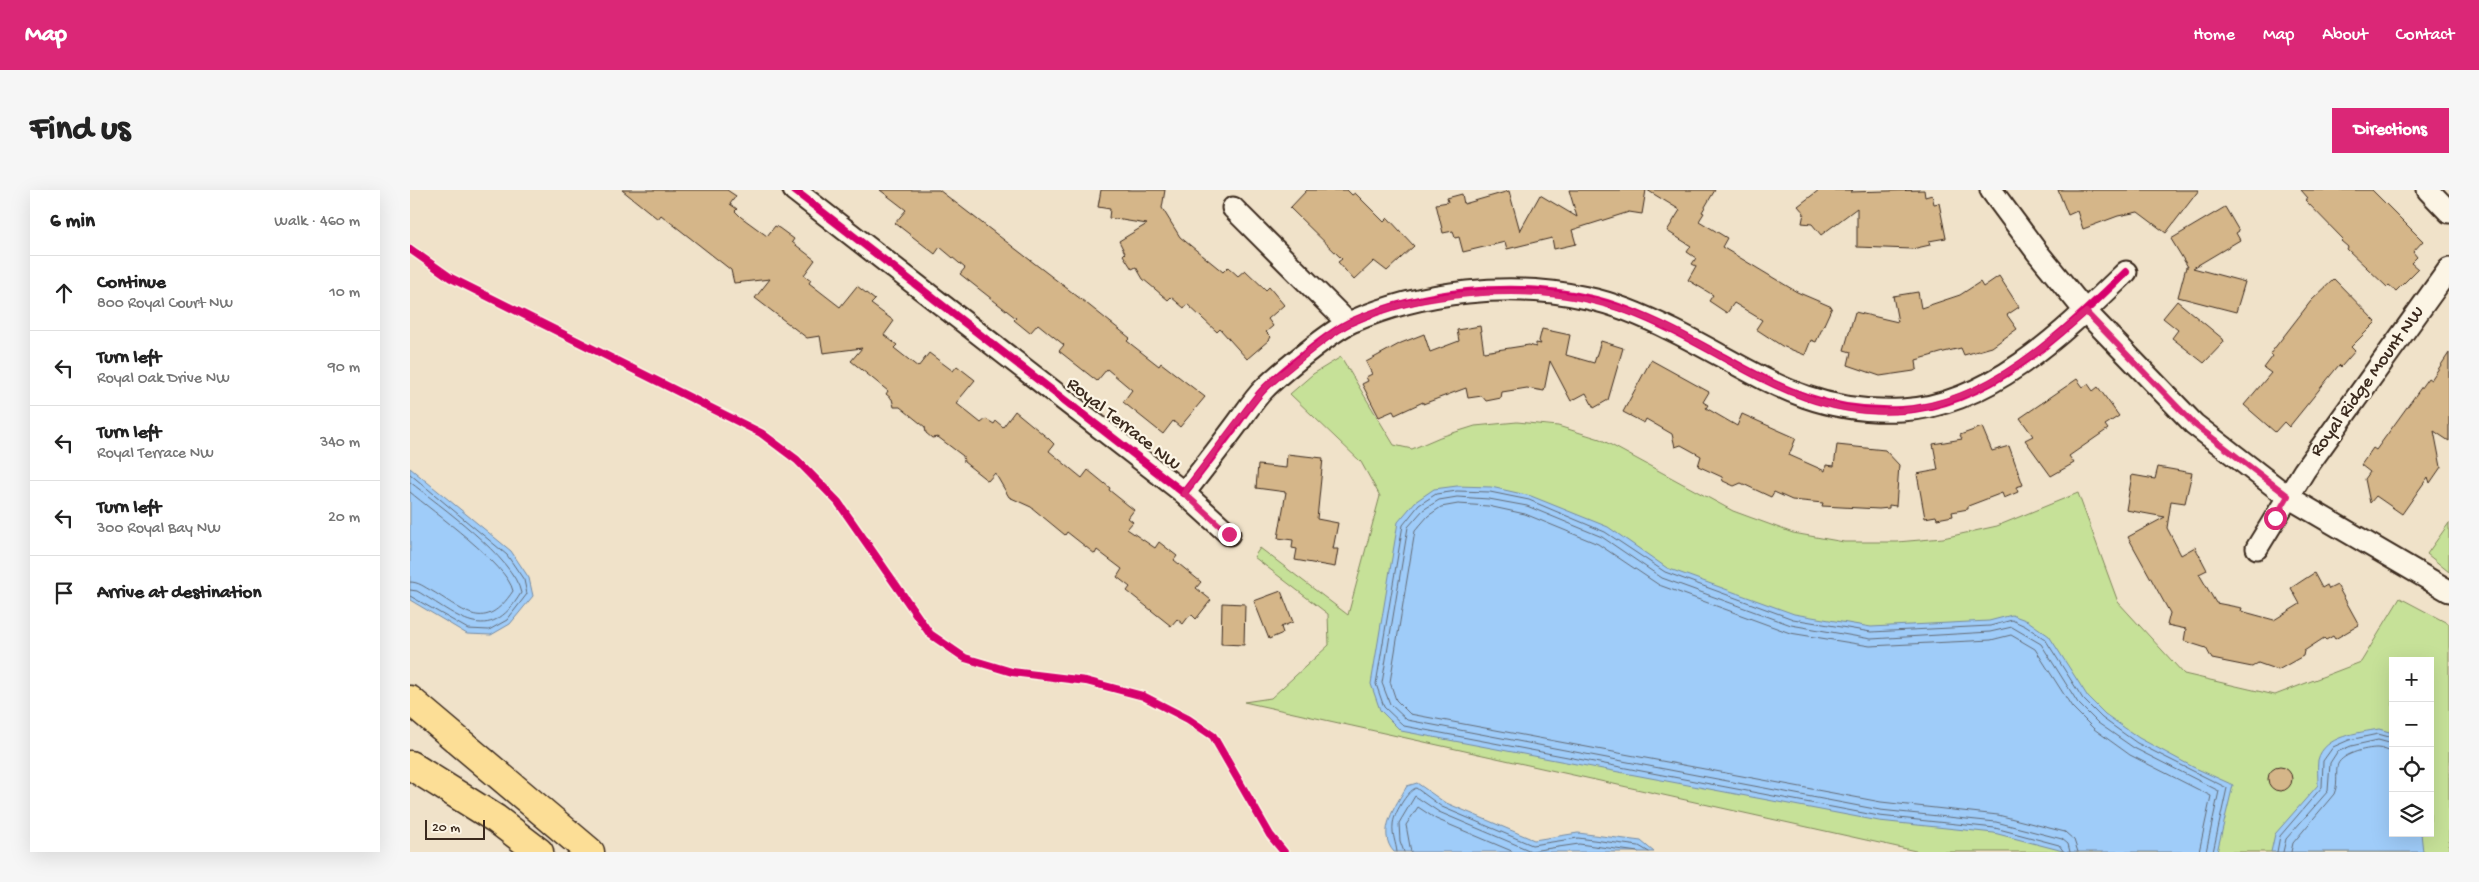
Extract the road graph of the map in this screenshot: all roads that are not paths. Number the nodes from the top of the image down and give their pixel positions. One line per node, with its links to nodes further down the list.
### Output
1 (794, 190): 10 (street, Royal Terrace NW)
2 (1991, 190): 8 (street)
3 (2428, 190): 5 (street)
4 (1233, 208): 9 (street)
5 (2449, 212)
6 (2449, 269): 11 (street, Royal Ridge Mount NW)
7 (2126, 272): 8 (street, Royal Terrace NW)
8 (2086, 312): 9 (street, Royal Terrace NW); 11 (street)
9 (1348, 323): 10 (street, Royal Terrace NW)
10 (1184, 493): 12 (street)
11 (2288, 496): 13 (street, Royal Ridge Mount NW); 14 (street)
12 (1229, 534)
13 (2257, 548)
14 (2449, 591)
15 (410, 700): 18 (highway)
16 (410, 765): 17 (highway)
17 (539, 852)
18 (590, 852)

